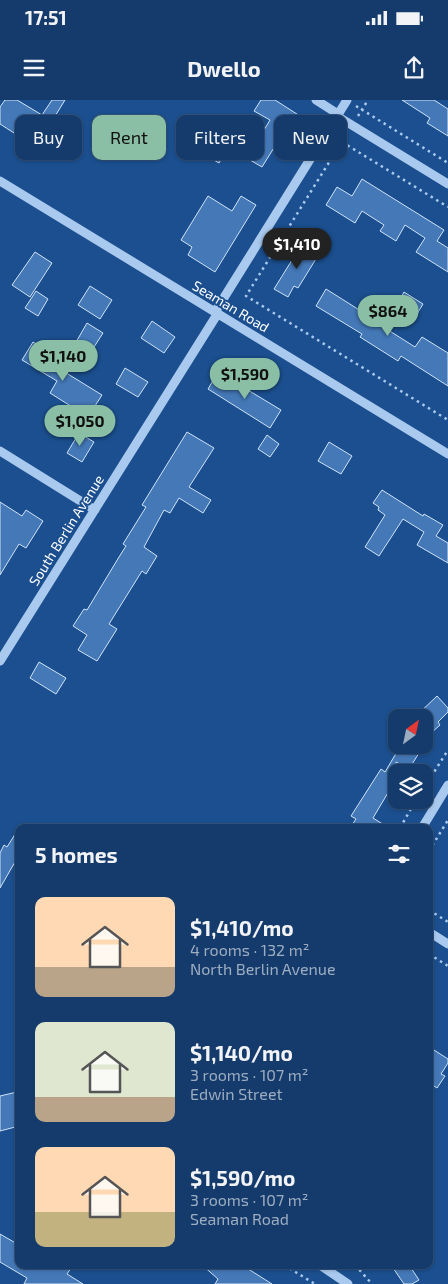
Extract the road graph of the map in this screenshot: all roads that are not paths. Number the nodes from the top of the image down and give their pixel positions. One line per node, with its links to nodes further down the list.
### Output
1 (316, 100): 3 (street)
2 (347, 100): 3 (street, South Berlin Avenue)
3 (338, 115)
4 (347, 122): 7 (street)
5 (310, 160): 8 (street, South Berlin Avenue)
6 (0, 181): 8 (street, Seaman Road)
7 (448, 184)
8 (217, 313): 10 (street, Seaman Road); 11 (street, South Berlin Avenue)
9 (0, 451): 11 (street)
10 (448, 454)
11 (95, 510): 12 (street, South Berlin Avenue)
12 (0, 660)
13 (448, 785): 14 (street)
14 (424, 824)
15 (433, 935): 16 (street)
16 (448, 944)
17 (326, 1269): 18 (street)
18 (348, 1284)

